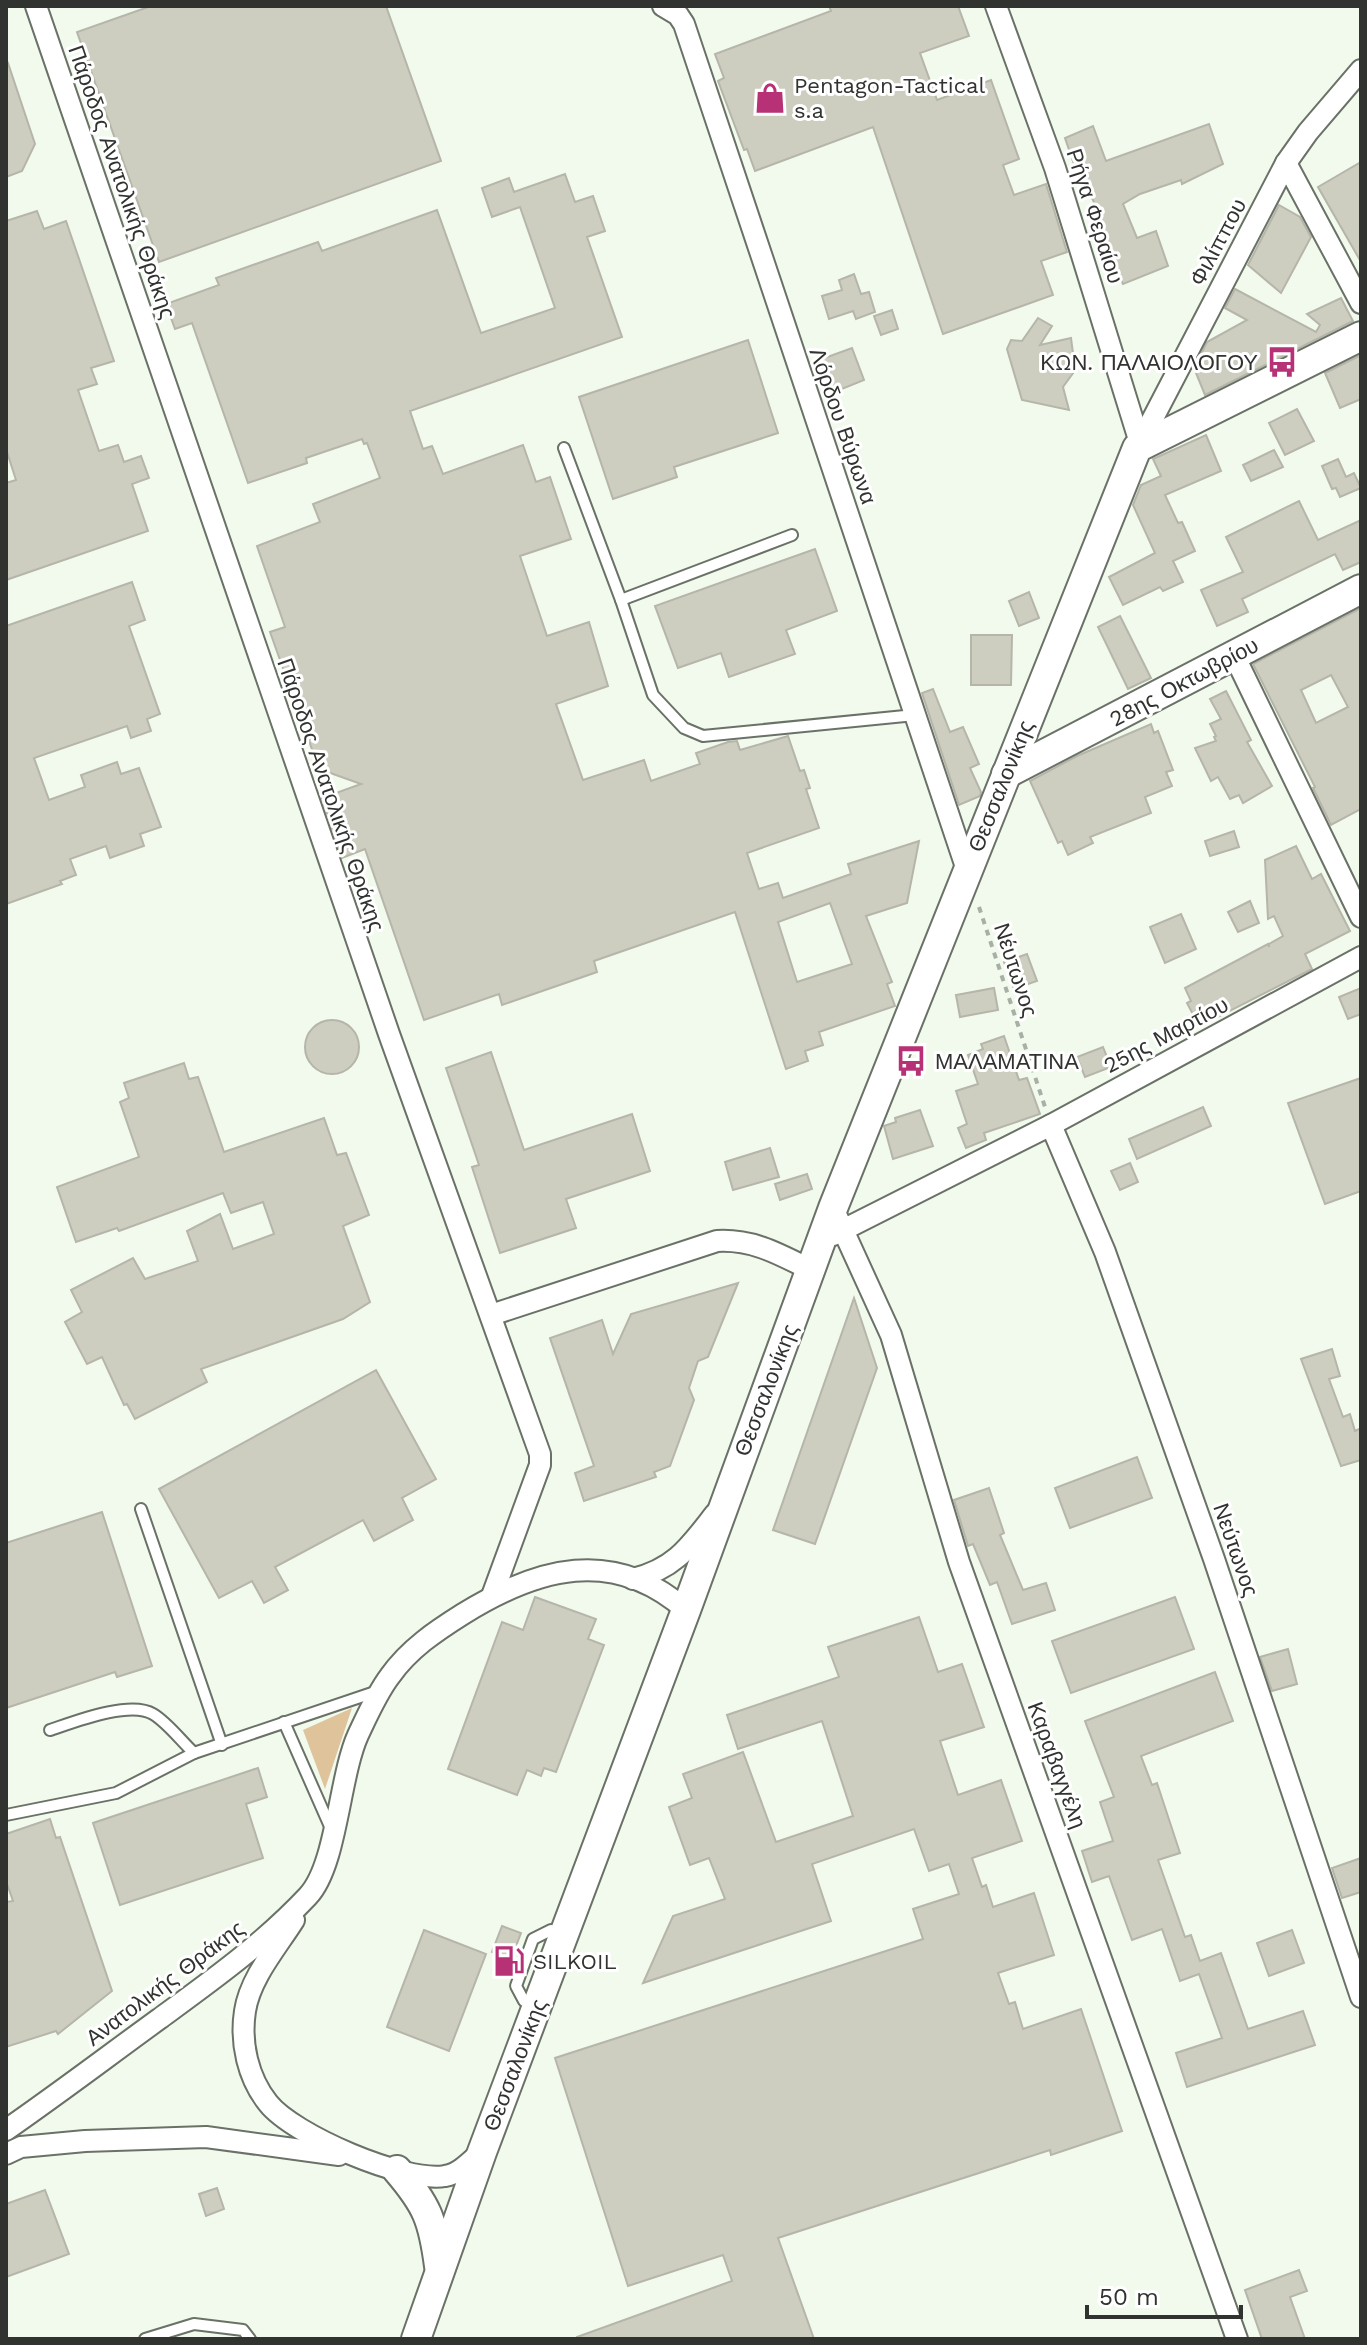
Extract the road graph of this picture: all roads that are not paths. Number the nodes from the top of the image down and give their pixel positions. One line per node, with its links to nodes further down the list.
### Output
1 (36, 6): 22 (street, Πάροδος Ανατολικής Θράκης)
2 (663, 6): 14 (street, Λόρδου Βύρωνα)
3 (996, 6): 8 (street, Ρήγα Φεραίου)
4 (1361, 70): 5 (street, Φιλίππου)
5 (1286, 163): 6 (street); 8 (street, Φιλίππου)
6 (1361, 303)
7 (1361, 336): 8 (main road)
8 (1139, 446): 15 (main road, Θεσσαλονίκης)
9 (564, 448): 12 (lane)
10 (792, 535): 12 (lane)
11 (1361, 589): 13 (main road, 28ης Οκτωβρίου)
12 (621, 600): 14 (lane)
13 (1234, 655): 15 (main road, 28ης Οκτωβρίου); 17 (street)
14 (915, 715): 16 (street, Λόρδου Βύρωνα)
15 (1006, 774): 16 (main road, Θεσσαλονίκης)
16 (967, 870): 20 (main road, Θεσσαλονίκης)
17 (1361, 917)
18 (1361, 957): 19 (street, 25ης Μαρτίου)
19 (1051, 1125): 20 (street, 25ης Μαρτίου); 37 (street, Νεύτωνος)
20 (832, 1226): 21 (main road, Θεσσαλονίκης); 48 (street, Καραβαγγέλη)
21 (811, 1270): 22 (street); 23 (main road, Θεσσαλονίκης)
22 (491, 1315): 26 (street, Πάροδος Ανατολικής Θράκης)
23 (723, 1503): 25 (street); 27 (main road, Θεσσαλονίκης)
24 (141, 1509): 31 (lane)
25 (633, 1579): 26 (street, Ανατολικής Θράκης); 27 (street, Ανατολικής Θράκης)
26 (492, 1596): 28 (street, Ανατολικής Θράκης)
27 (686, 1610): 40 (main road, Θεσσαλονίκης)
28 (383, 1689): 29 (lane); 34 (street, Ανατολικής Θράκης)
29 (284, 1722): 31 (lane); 34 (lane)
30 (50, 1730): 32 (lane)
31 (222, 1745): 32 (lane)
32 (194, 1753): 33 (lane)
33 (6, 1815)
34 (333, 1832): 35 (street, Ανατολικής Θράκης)
35 (311, 1893): 39 (street, Ανατολικής Θράκης); 42 (street)
36 (551, 1930): 38 (lane)
37 (1361, 1997)
38 (524, 2001)
39 (6, 2130)
40 (482, 2152): 43 (street); 44 (main road, Θεσσαλονίκης)
41 (6, 2154): 42 (street)
42 (356, 2157): 43 (street)
43 (397, 2170): 44 (main road)
44 (439, 2271): 47 (main road, Θεσσαλονίκης)
45 (145, 2339): 46 (lane)
46 (250, 2339)
47 (416, 2339)
48 (1237, 2339)

